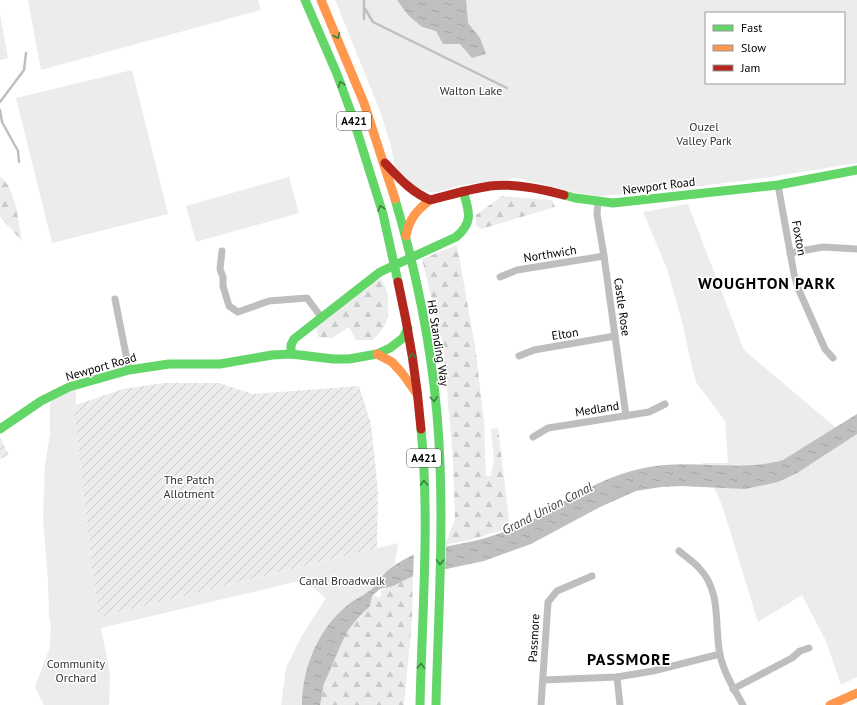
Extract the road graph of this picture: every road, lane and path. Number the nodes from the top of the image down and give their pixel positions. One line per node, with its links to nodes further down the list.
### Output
1 (305, 0): 17 (main road, A421, one-way to 1)
2 (321, 0): 3 (main road, H8 Standing Way / A421, one-way to 3)
3 (384, 162): 7 (main road); 9 (main road, H8 Standing Way / A421)
4 (857, 170): 5 (main road, Newport Road)
5 (778, 185): 8 (main road, Newport Road); 12 (street, Foxton)
6 (463, 191): 7 (main road, Newport Road); 8 (main road, Newport Road); 16 (main road)
7 (430, 200): 9 (main road)
8 (598, 201): 13 (street, Castle Rose)
9 (405, 237): 38 (main road, H8 Standing Way / A421, one-way to 38)
10 (857, 250): 12 (street)
11 (222, 251): 16 (street)
12 (790, 252): 22 (street, Foxton)
13 (604, 256): 14 (street, Northwich); 18 (street, Castle Rose)
14 (500, 277)
15 (115, 299): 23 (street)
16 (321, 317): 19 (main road)
17 (408, 328): 20 (main road, Newport Road); 24 (main road, A421, one-way to 17)
18 (616, 336): 21 (street, Elton); 26 (street, Castle Rose)
19 (291, 354): 20 (main road, Newport Road); 23 (main road, Newport Road)
20 (376, 354): 24 (main road)
21 (519, 356)
22 (833, 358)
23 (130, 370): 27 (main road, Newport Road)
24 (418, 395): 37 (main road, A421, one-way to 24)
25 (665, 404): 26 (street, Medland)
26 (626, 416): 28 (street, Medland)
27 (0, 429)
28 (533, 437)
29 (679, 551): 32 (street)
30 (592, 576): 34 (street, Passmore)
31 (809, 648): 35 (street)
32 (720, 654): 33 (street, Passmore); 35 (street)
33 (617, 677): 34 (street, Passmore); 40 (street)
34 (544, 680): 39 (street, Passmore)
35 (733, 688): 41 (street)
36 (857, 693): 42 (main road)
37 (420, 705)
38 (436, 705)
39 (541, 705)
40 (620, 705)
41 (743, 705)
42 (830, 705)

